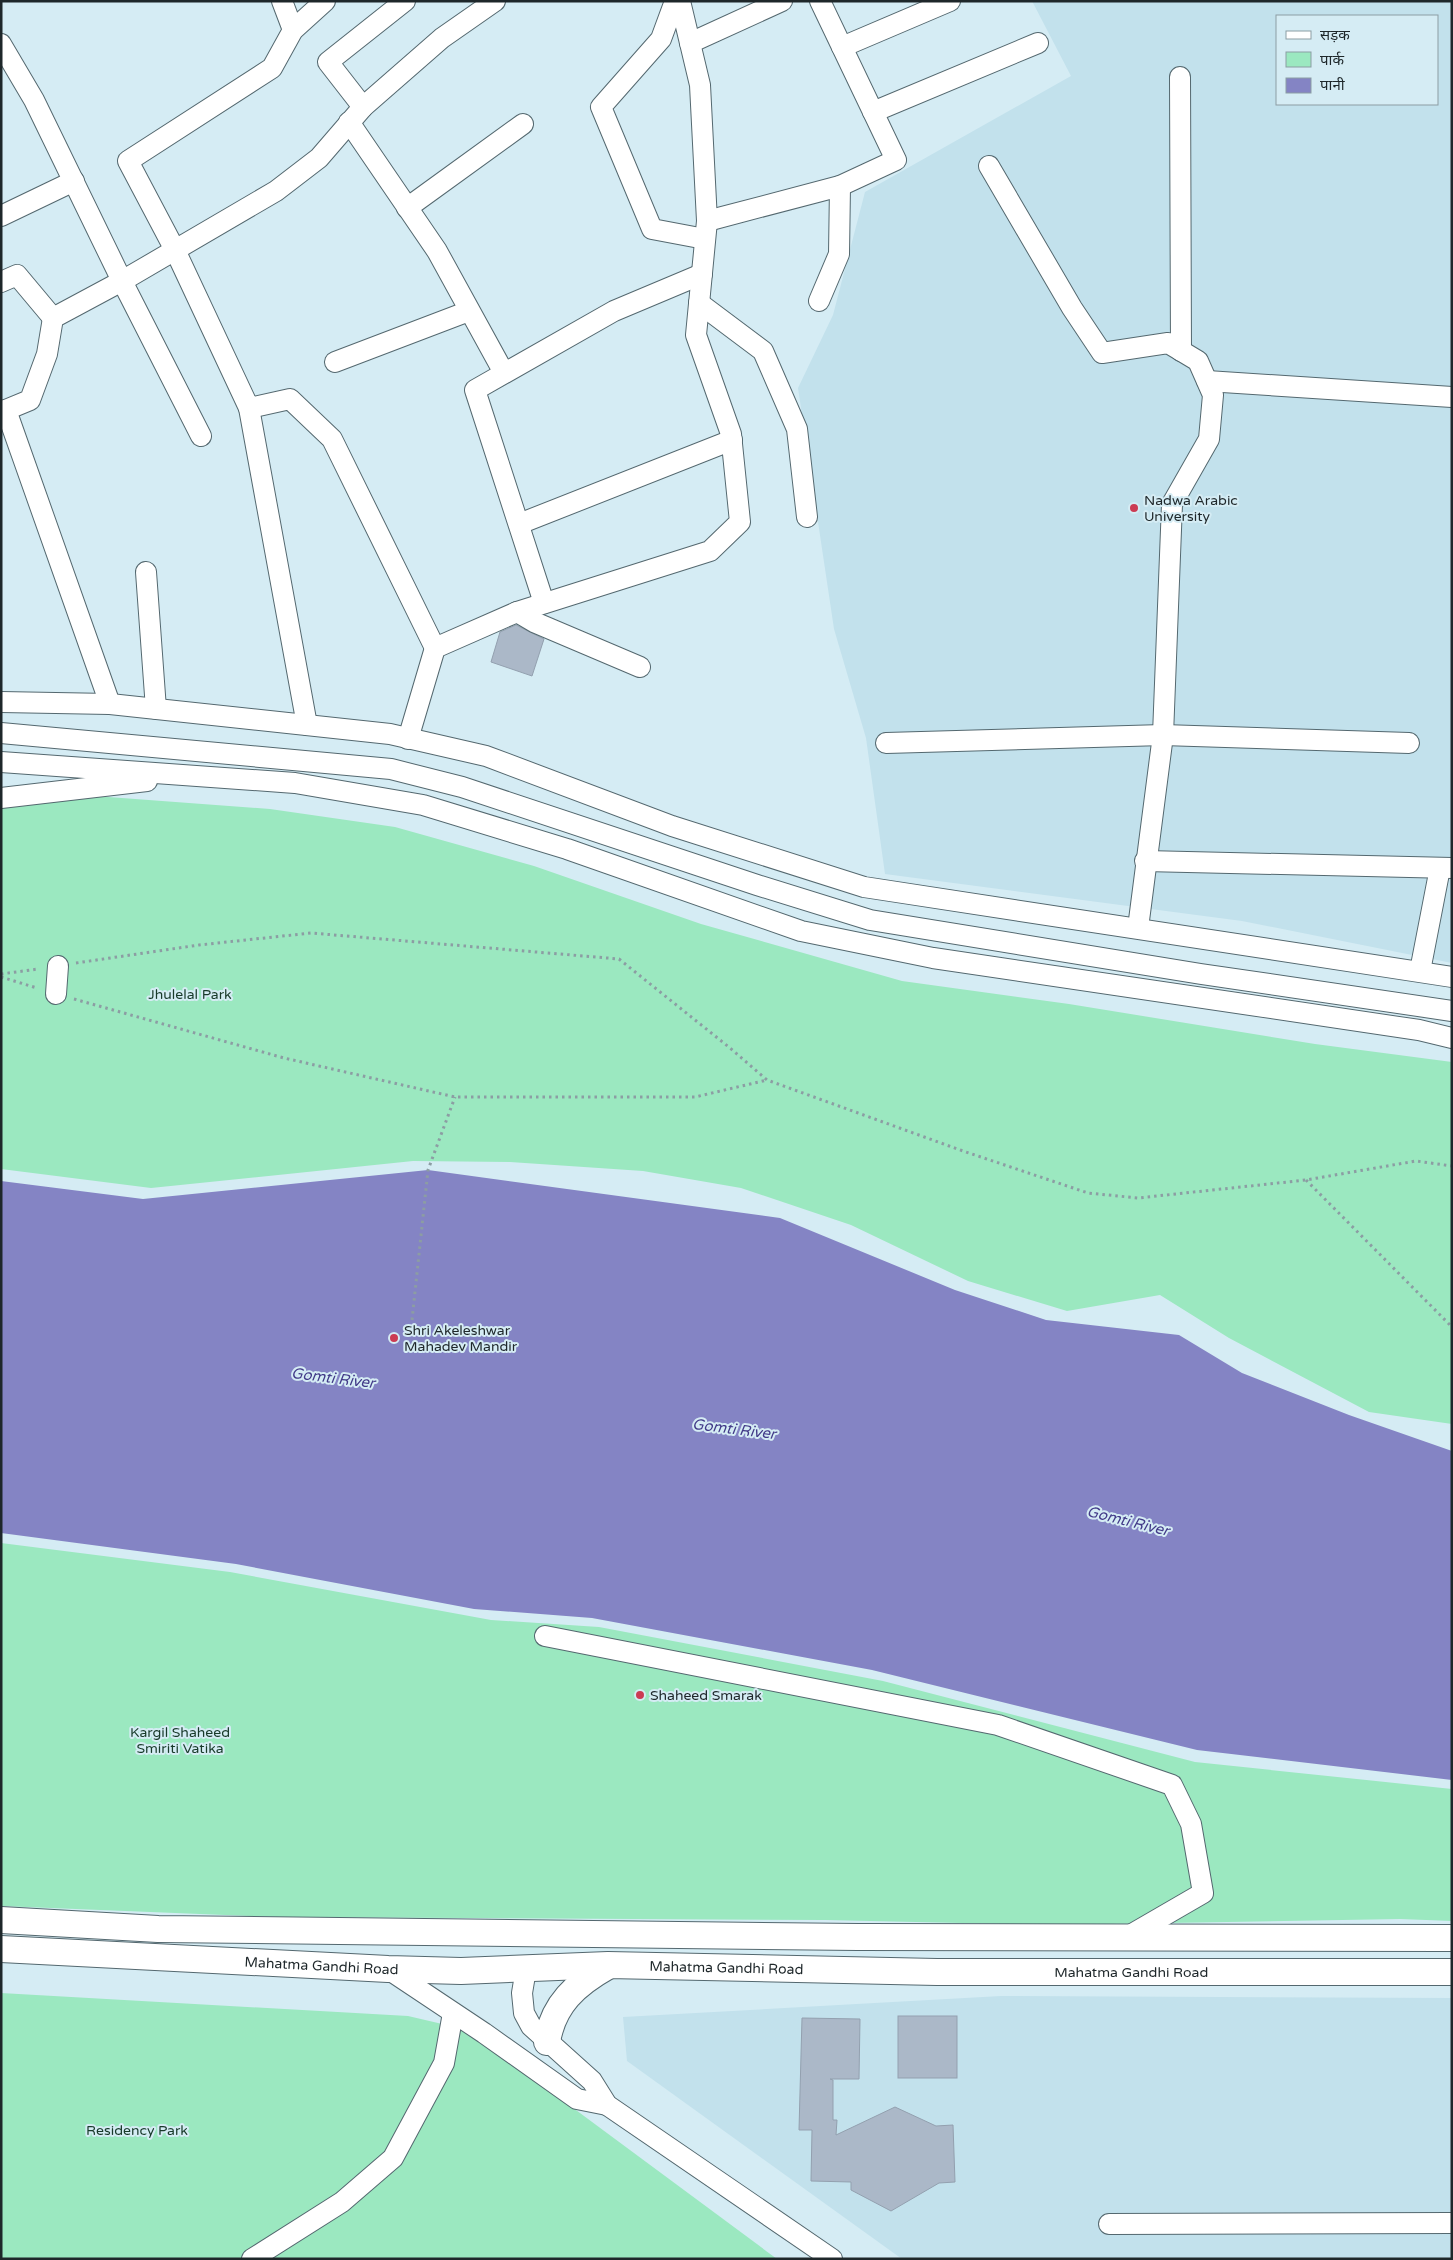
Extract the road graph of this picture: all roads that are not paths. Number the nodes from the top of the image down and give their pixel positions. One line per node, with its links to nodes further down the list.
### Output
1 (282, 1): 10 (street)
2 (325, 1): 10 (street)
3 (404, 1): 16 (street)
4 (495, 1): 16 (street)
5 (676, 1): 25 (street)
6 (680, 1): 11 (street)
7 (782, 1): 11 (street)
8 (820, 1): 14 (street)
9 (950, 1): 14 (street)
10 (293, 30): 26 (street)
11 (690, 43): 25 (street)
12 (1038, 43): 17 (street)
13 (1, 44): 21 (street)
14 (842, 47): 17 (street)
15 (1180, 77): 34 (street)
16 (362, 107): 18 (street)
17 (873, 112): 22 (street)
18 (349, 122): 23 (street); 26 (street)
19 (523, 124): 23 (street)
20 (989, 166): 34 (street)
21 (74, 181): 24 (street); 28 (street)
22 (840, 186): 25 (street); 30 (street)
23 (407, 208): 32 (street)
24 (1, 216)
25 (706, 230): 27 (street)
26 (175, 250): 28 (street); 39 (street)
27 (702, 274): 31 (street); 36 (street)
28 (122, 281): 33 (street); 41 (street)
29 (1, 282): 33 (street)
30 (819, 301)
31 (699, 303): 42 (street); 43 (street)
32 (469, 311): 35 (street); 36 (street)
33 (53, 318): 40 (street)
34 (1181, 351): 37 (street)
35 (335, 362)
36 (504, 373): 44 (street)
37 (1207, 380): 38 (street); 55 (street)
38 (1452, 397)
39 (249, 408): 48 (street); 53 (street)
40 (4, 411): 51 (street)
41 (201, 436)
42 (732, 440): 44 (street); 46 (street)
43 (807, 517)
44 (519, 524): 46 (street)
45 (146, 572): 52 (street)
46 (544, 603): 47 (street)
47 (517, 612): 48 (street); 49 (street)
48 (435, 648): 56 (street)
49 (640, 667)
50 (1, 702): 51 (street)
51 (110, 704): 52 (street)
52 (156, 709): 53 (street)
53 (307, 725): 56 (street)
54 (1, 733): 69 (street)
55 (1163, 735): 57 (street); 58 (street); 62 (street)
56 (408, 739): 64 (street)
57 (886, 743)
58 (1409, 743)
59 (1, 762): 60 (street)
60 (191, 776): 61 (street); 70 (street)
61 (1, 798)
62 (1145, 862): 63 (street); 64 (street)
63 (1446, 868): 66 (street)
64 (1138, 928): 66 (street)
65 (58, 966): 68 (street)
66 (1420, 971): 67 (street)
67 (1452, 977)
68 (56, 994)
69 (1452, 1012)
70 (1452, 1038)
71 (545, 1636): 73 (street)
72 (1, 1920): 73 (main road)
73 (1127, 1937): 74 (main road)
74 (1452, 1938)
75 (1, 1949): 77 (main road, Mahatma Gandhi Road)
76 (608, 1965): 78 (main road, Mahatma Gandhi Road); 79 (main road, Mahatma Gandhi Road); 81 (main road)
77 (388, 1969): 78 (main road, Mahatma Gandhi Road); 80 (street)
78 (526, 1969): 81 (street)
79 (1452, 1972)
80 (453, 2013): 82 (street); 85 (street)
81 (547, 2042): 82 (street)
82 (607, 2105): 86 (street)
83 (1452, 2223): 84 (street)
84 (1109, 2224)
85 (252, 2259)
86 (832, 2259)

